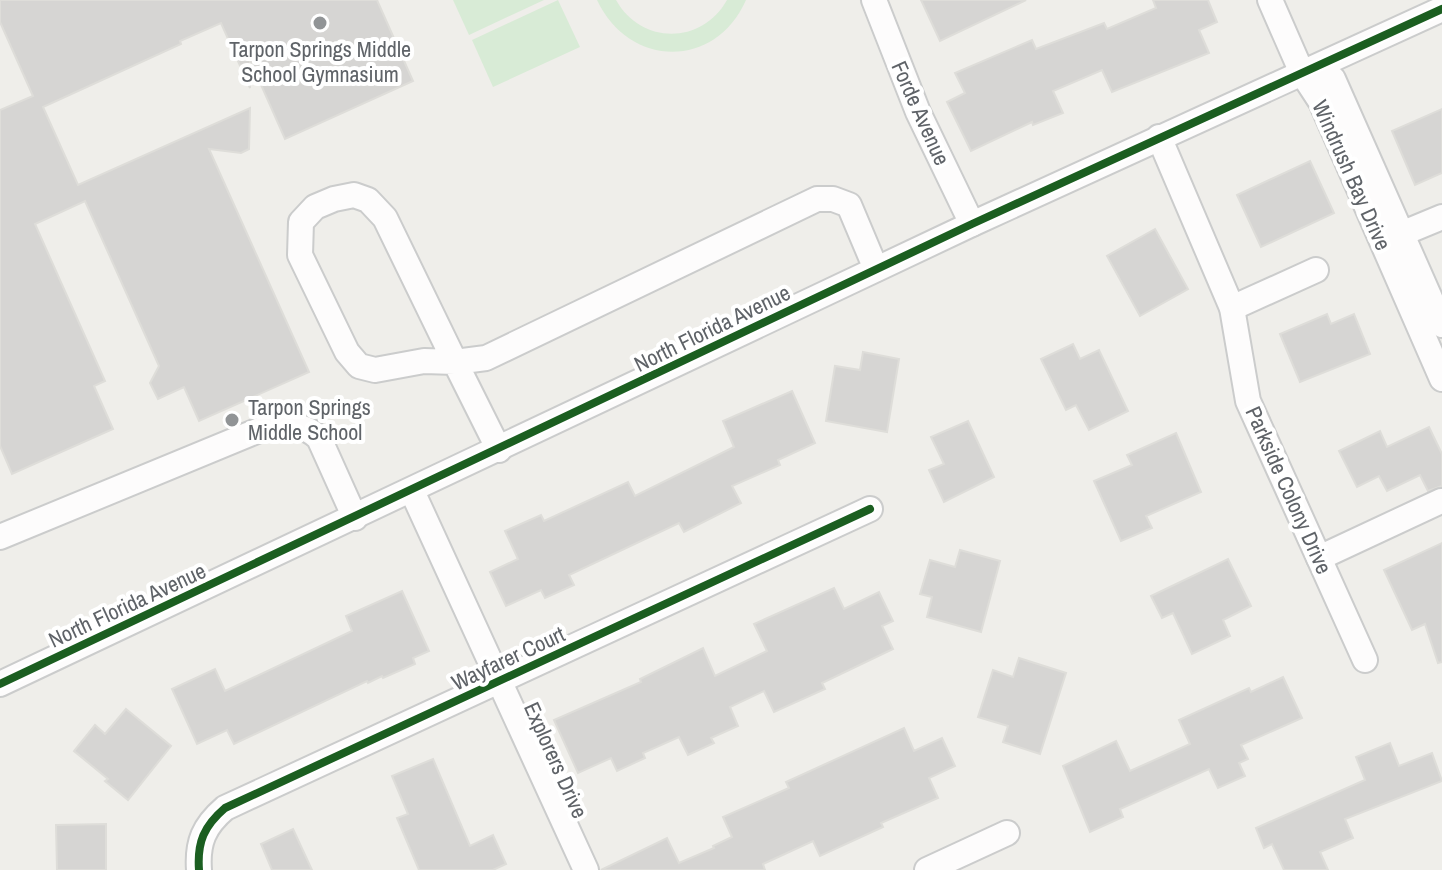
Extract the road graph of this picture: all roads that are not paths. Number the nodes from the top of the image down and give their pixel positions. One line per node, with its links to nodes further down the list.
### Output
1 (874, 0): 7 (street, Forde Avenue)
2 (1270, 0): 4 (street, Windrush Bay Drive)
3 (1442, 9): 4 (street, North Florida Avenue)
4 (1302, 73): 5 (street, North Florida Avenue); 8 (street, Windrush Bay Drive)
5 (1159, 137): 7 (street, North Florida Avenue); 11 (street, Parkside Colony Drive)
6 (1442, 217): 8 (street)
7 (972, 224): 9 (street, North Florida Avenue)
8 (1392, 238): 12 (street, Windrush Bay Drive); 14 (street, Windrush Bay Drive)
9 (876, 269): 13 (street); 15 (street, North Florida Avenue)
10 (1316, 270): 11 (street)
11 (1232, 308): 21 (street, Parkside Colony Drive)
12 (1442, 325)
13 (455, 362): 13 (street); 15 (street)
14 (1442, 379)
15 (499, 450): 16 (street, North Florida Avenue)
16 (412, 491): 19 (street, North Florida Avenue); 23 (street, Explorers Drive)
17 (1441, 501): 21 (street)
18 (870, 509): 23 (street, Wayfarer Court)
19 (355, 518): 20 (street); 24 (street, North Florida Avenue)
20 (0, 537)
21 (1319, 558): 22 (street, Parkside Colony Drive)
22 (1365, 660)
23 (501, 682): 27 (street, Wayfarer Court); 28 (street, Explorers Drive)
24 (0, 684)
25 (1007, 833): 26 (street)
26 (959, 864): 29 (street)
27 (199, 870)
28 (586, 870)
29 (927, 870)

